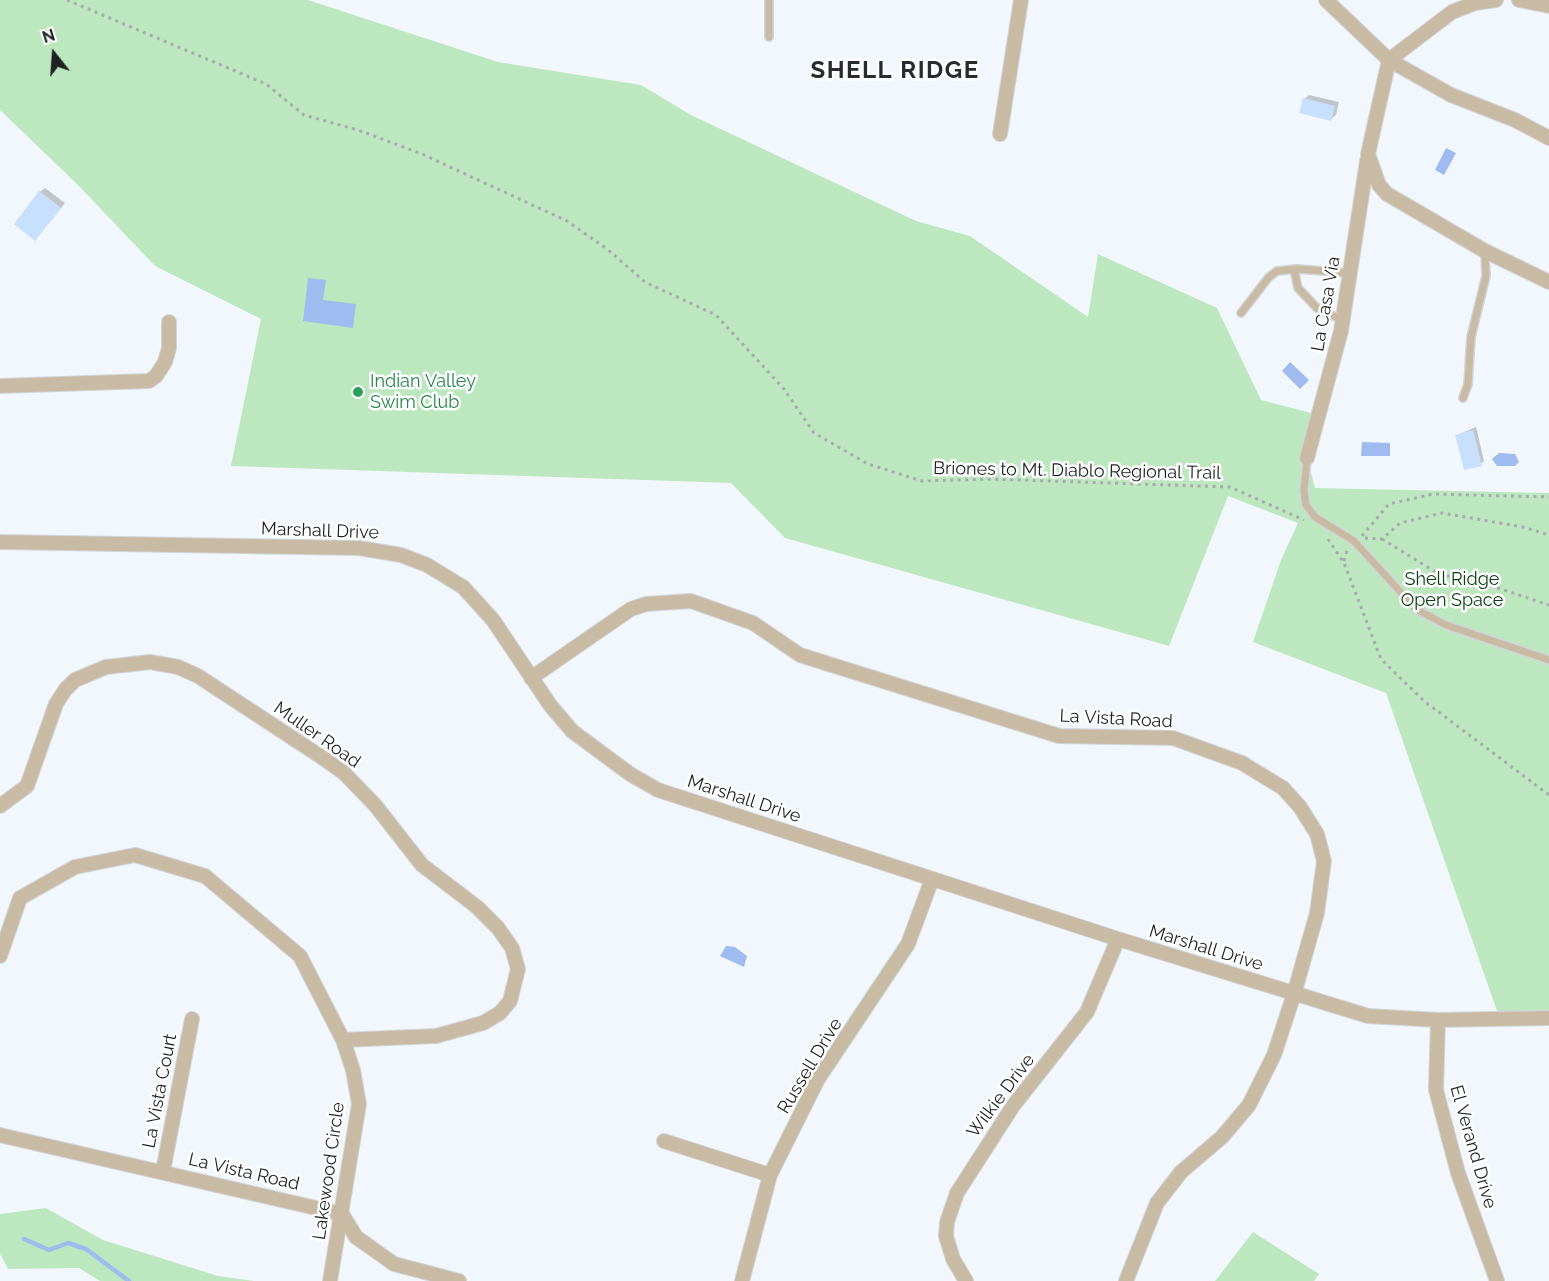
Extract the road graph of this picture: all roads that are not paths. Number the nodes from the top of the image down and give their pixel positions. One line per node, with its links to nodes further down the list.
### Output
1 (769, 0): 7 (lane)
2 (1021, 0): 9 (street)
3 (1326, 0): 8 (street)
4 (1496, 0): 8 (street)
5 (1519, 0): 6 (street)
6 (1549, 6)
7 (769, 37)
8 (1389, 60): 10 (street); 11 (street, La Casa Via)
9 (1000, 134)
10 (1549, 138)
11 (1368, 154): 12 (street); 14 (street, La Casa Via)
12 (1485, 251): 15 (street); 20 (lane)
13 (1294, 269): 14 (lane); 16 (lane); 17 (lane)
14 (1350, 273): 17 (street, La Casa Via)
15 (1549, 282)
16 (1241, 312)
17 (1344, 318): 21 (street, La Casa Via)
18 (169, 322): 19 (street)
19 (0, 386)
20 (1463, 398)
21 (1308, 458): 23 (lane)
22 (0, 542): 24 (street, Marshall Drive)
23 (1549, 660)
24 (531, 678): 26 (street, Marshall Drive); 29 (street, La Vista Road)
25 (0, 806): 33 (street, Muller Road)
26 (932, 879): 27 (street, Marshall Drive); 37 (street, Russell Drive)
27 (1118, 939): 29 (street, Marshall Drive); 42 (street, Wilkie Drive)
28 (0, 956): 33 (street, Lakewood Circle)
29 (1294, 994): 32 (street, Marshall Drive); 43 (street, La Vista Road)
30 (1549, 1018): 32 (street, Marshall Drive)
31 (192, 1019): 36 (street, La Vista Court)
32 (1438, 1020): 44 (street, El Verand Drive)
33 (343, 1040): 38 (street, Lakewood Circle)
34 (0, 1135): 36 (street, La Vista Road)
35 (664, 1142): 37 (street)
36 (163, 1171): 38 (street, La Vista Road)
37 (770, 1175): 41 (street, Russell Drive)
38 (342, 1214): 39 (street, Lakewood Circle); 40 (street)
39 (330, 1281)
40 (459, 1281)
41 (742, 1281)
42 (966, 1281)
43 (1126, 1281)
44 (1497, 1281)

